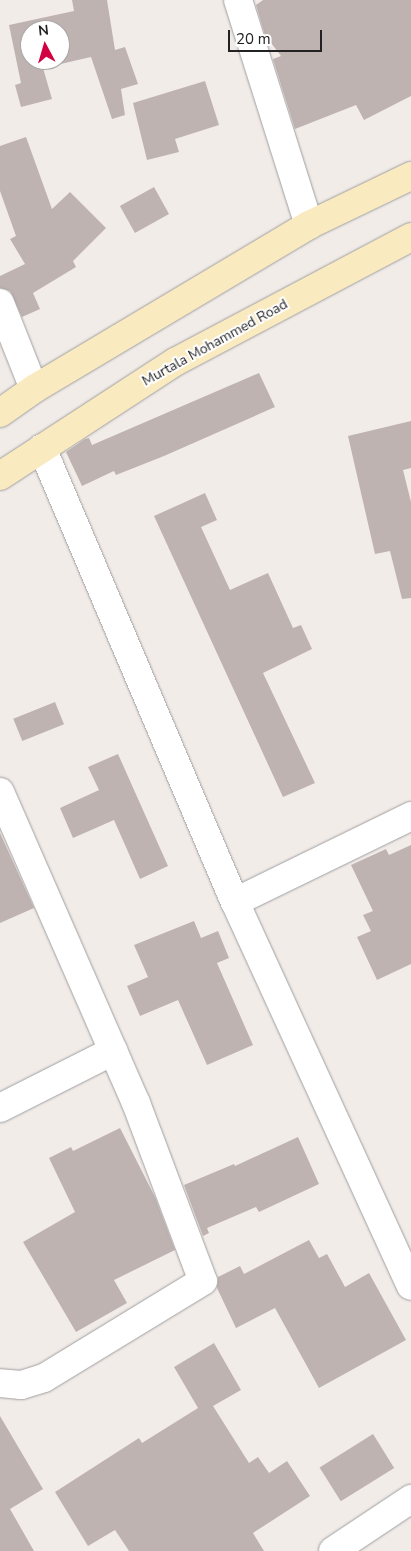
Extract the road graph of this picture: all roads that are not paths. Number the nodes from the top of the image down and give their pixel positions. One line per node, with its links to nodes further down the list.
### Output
1 (238, 0): 3 (street)
2 (411, 176): 3 (main road)
3 (309, 225): 6 (main road)
4 (411, 237): 8 (main road, Murtala Mohammed Road)
5 (0, 302): 6 (street)
6 (34, 389): 7 (main road)
7 (0, 413)
8 (42, 448): 9 (main road, Murtala Mohammed Road); 12 (street)
9 (0, 476)
10 (0, 792): 13 (street)
11 (411, 816): 12 (street)
12 (235, 902): 15 (street)
13 (113, 1050): 14 (street); 16 (street)
14 (0, 1108)
15 (411, 1286)
16 (0, 1383)
17 (411, 1499): 18 (street)
18 (333, 1551)

